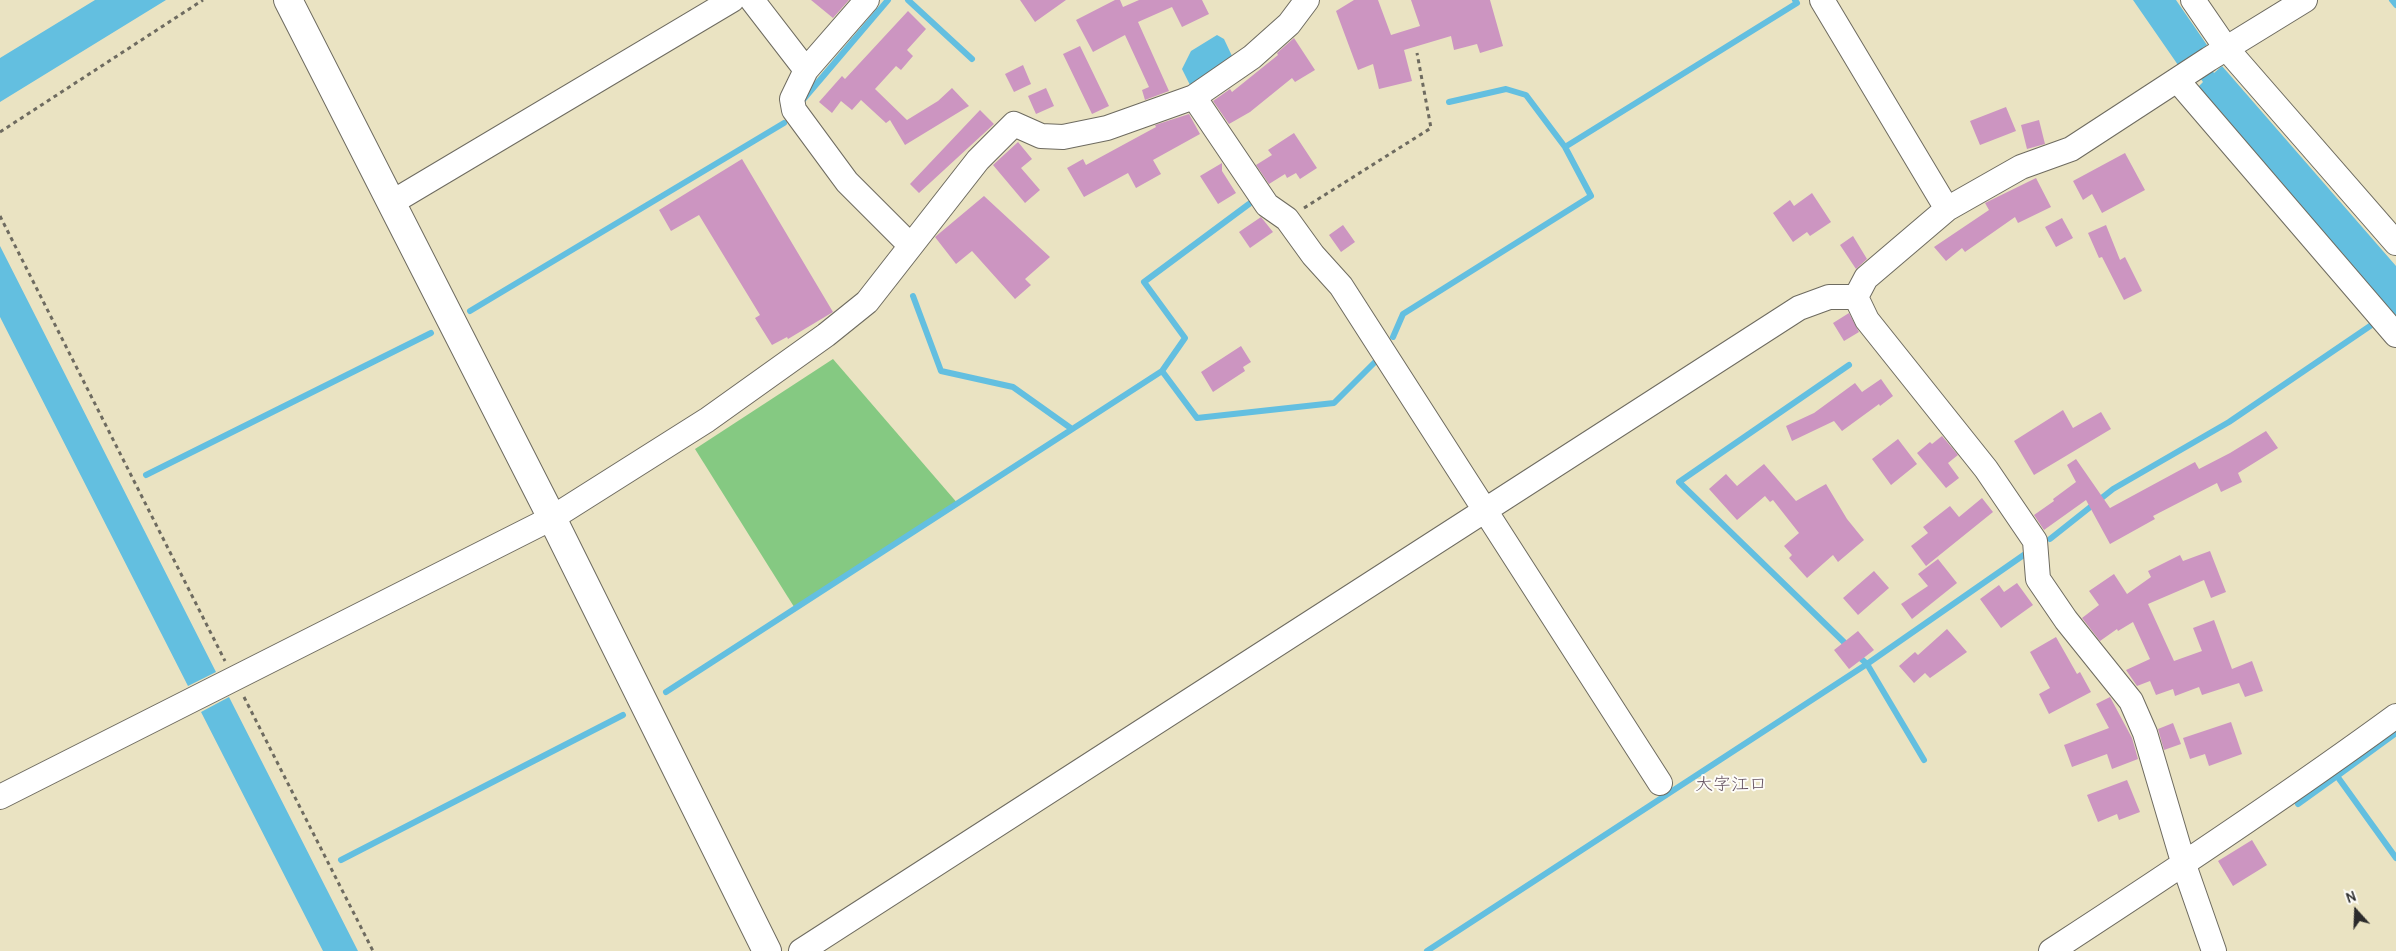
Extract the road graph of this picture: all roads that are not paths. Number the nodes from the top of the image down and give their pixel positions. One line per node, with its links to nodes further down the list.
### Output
1 (288, 0): 12 (street)
2 (732, 0): 12 (street)
3 (752, 0): 10 (street)
4 (868, 0): 10 (street)
5 (1307, 0): 11 (street)
6 (1822, 0): 13 (street)
7 (2193, 0): 9 (street)
8 (2305, 0): 9 (street)
9 (2201, 64): 13 (street); 14 (street); 17 (street)
10 (806, 70): 15 (street)
11 (1194, 98): 15 (street); 18 (street)
12 (391, 203): 19 (street)
13 (1947, 208): 16 (street)
14 (2396, 243)
15 (910, 245): 19 (street)
16 (1856, 296): 18 (street); 23 (street)
17 (2396, 335)
18 (1484, 511): 21 (street); 25 (street)
19 (552, 518): 22 (street); 24 (street)
20 (2396, 716): 23 (street)
21 (1660, 783)
22 (0, 797)
23 (2184, 865): 26 (street); 27 (street)
24 (767, 951)
25 (801, 951)
26 (2051, 951)
27 (2214, 951)

